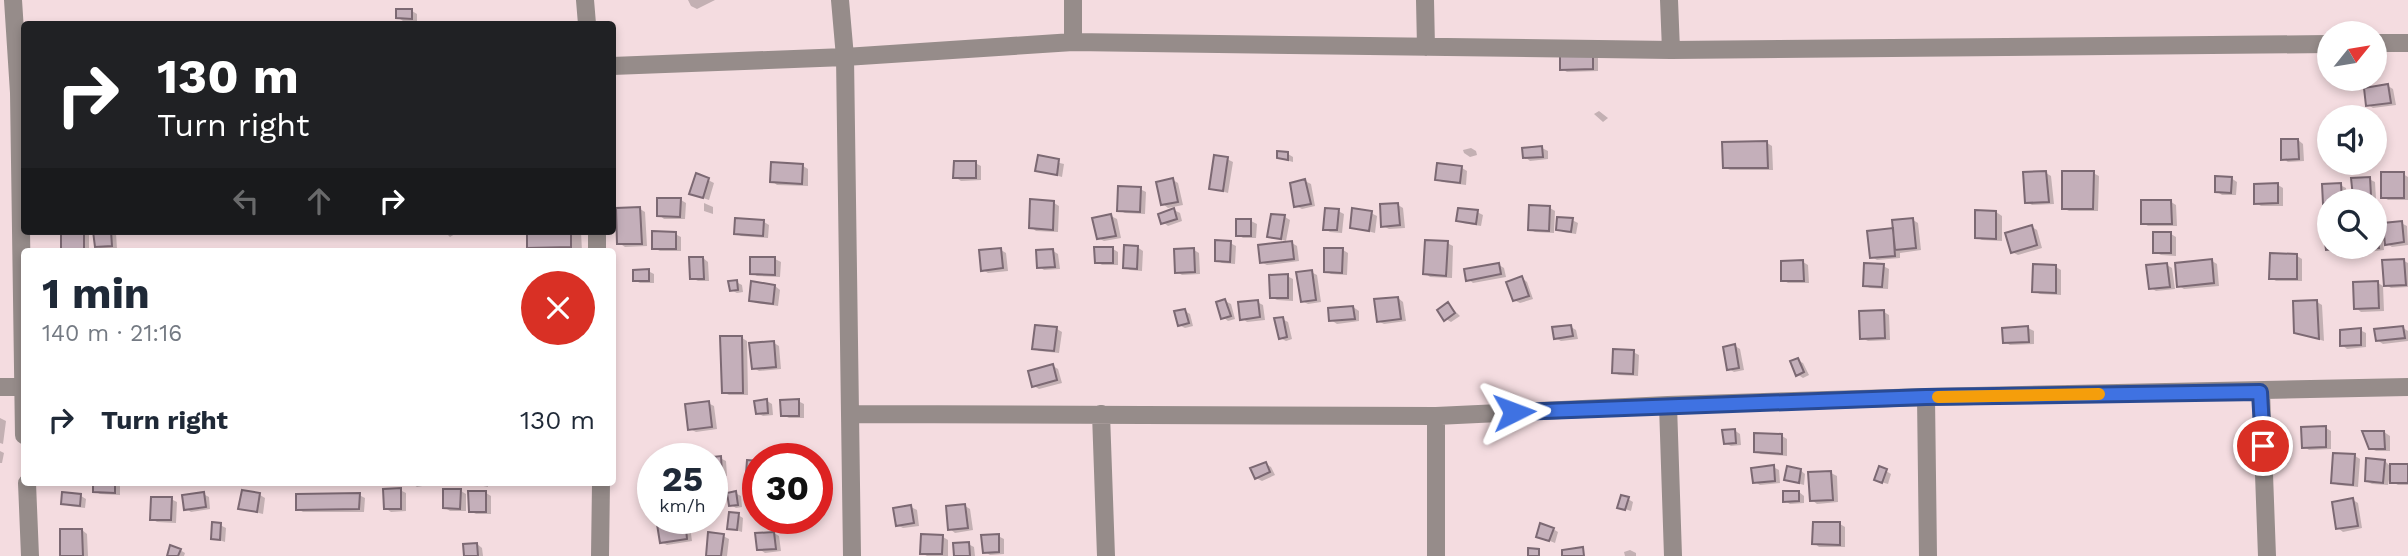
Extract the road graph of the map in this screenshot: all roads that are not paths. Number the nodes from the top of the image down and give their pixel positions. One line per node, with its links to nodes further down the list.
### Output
1 (13, 0): 16 (street)
2 (585, 0): 7 (street)
3 (840, 0): 14 (street)
4 (1073, 0): 8 (street)
5 (1425, 0): 12 (street)
6 (1669, 0): 13 (street)
7 (587, 21)
8 (1073, 42): 12 (street); 14 (street)
9 (2387, 43): 10 (street)
10 (2408, 43)
11 (2317, 44): 13 (street)
12 (1426, 47): 13 (street)
13 (1671, 50)
14 (845, 57): 15 (street); 25 (street)
15 (616, 66)
16 (21, 83)
17 (0, 93): 18 (street)
18 (21, 93)
19 (0, 387): 20 (street)
20 (21, 387)
21 (2408, 387): 22 (street)
22 (2260, 392): 23 (street); 37 (street)
23 (1926, 397): 24 (street); 36 (street)
24 (1668, 405): 27 (street); 35 (street)
25 (852, 414): 26 (street); 32 (street)
26 (1101, 414): 27 (street); 33 (street)
27 (1436, 416): 34 (street)
28 (27, 486): 30 (street)
29 (601, 486): 31 (street)
30 (30, 556)
31 (600, 556)
32 (852, 556)
33 (1106, 556)
34 (1436, 556)
35 (1673, 556)
36 (1928, 556)
37 (2267, 556)

